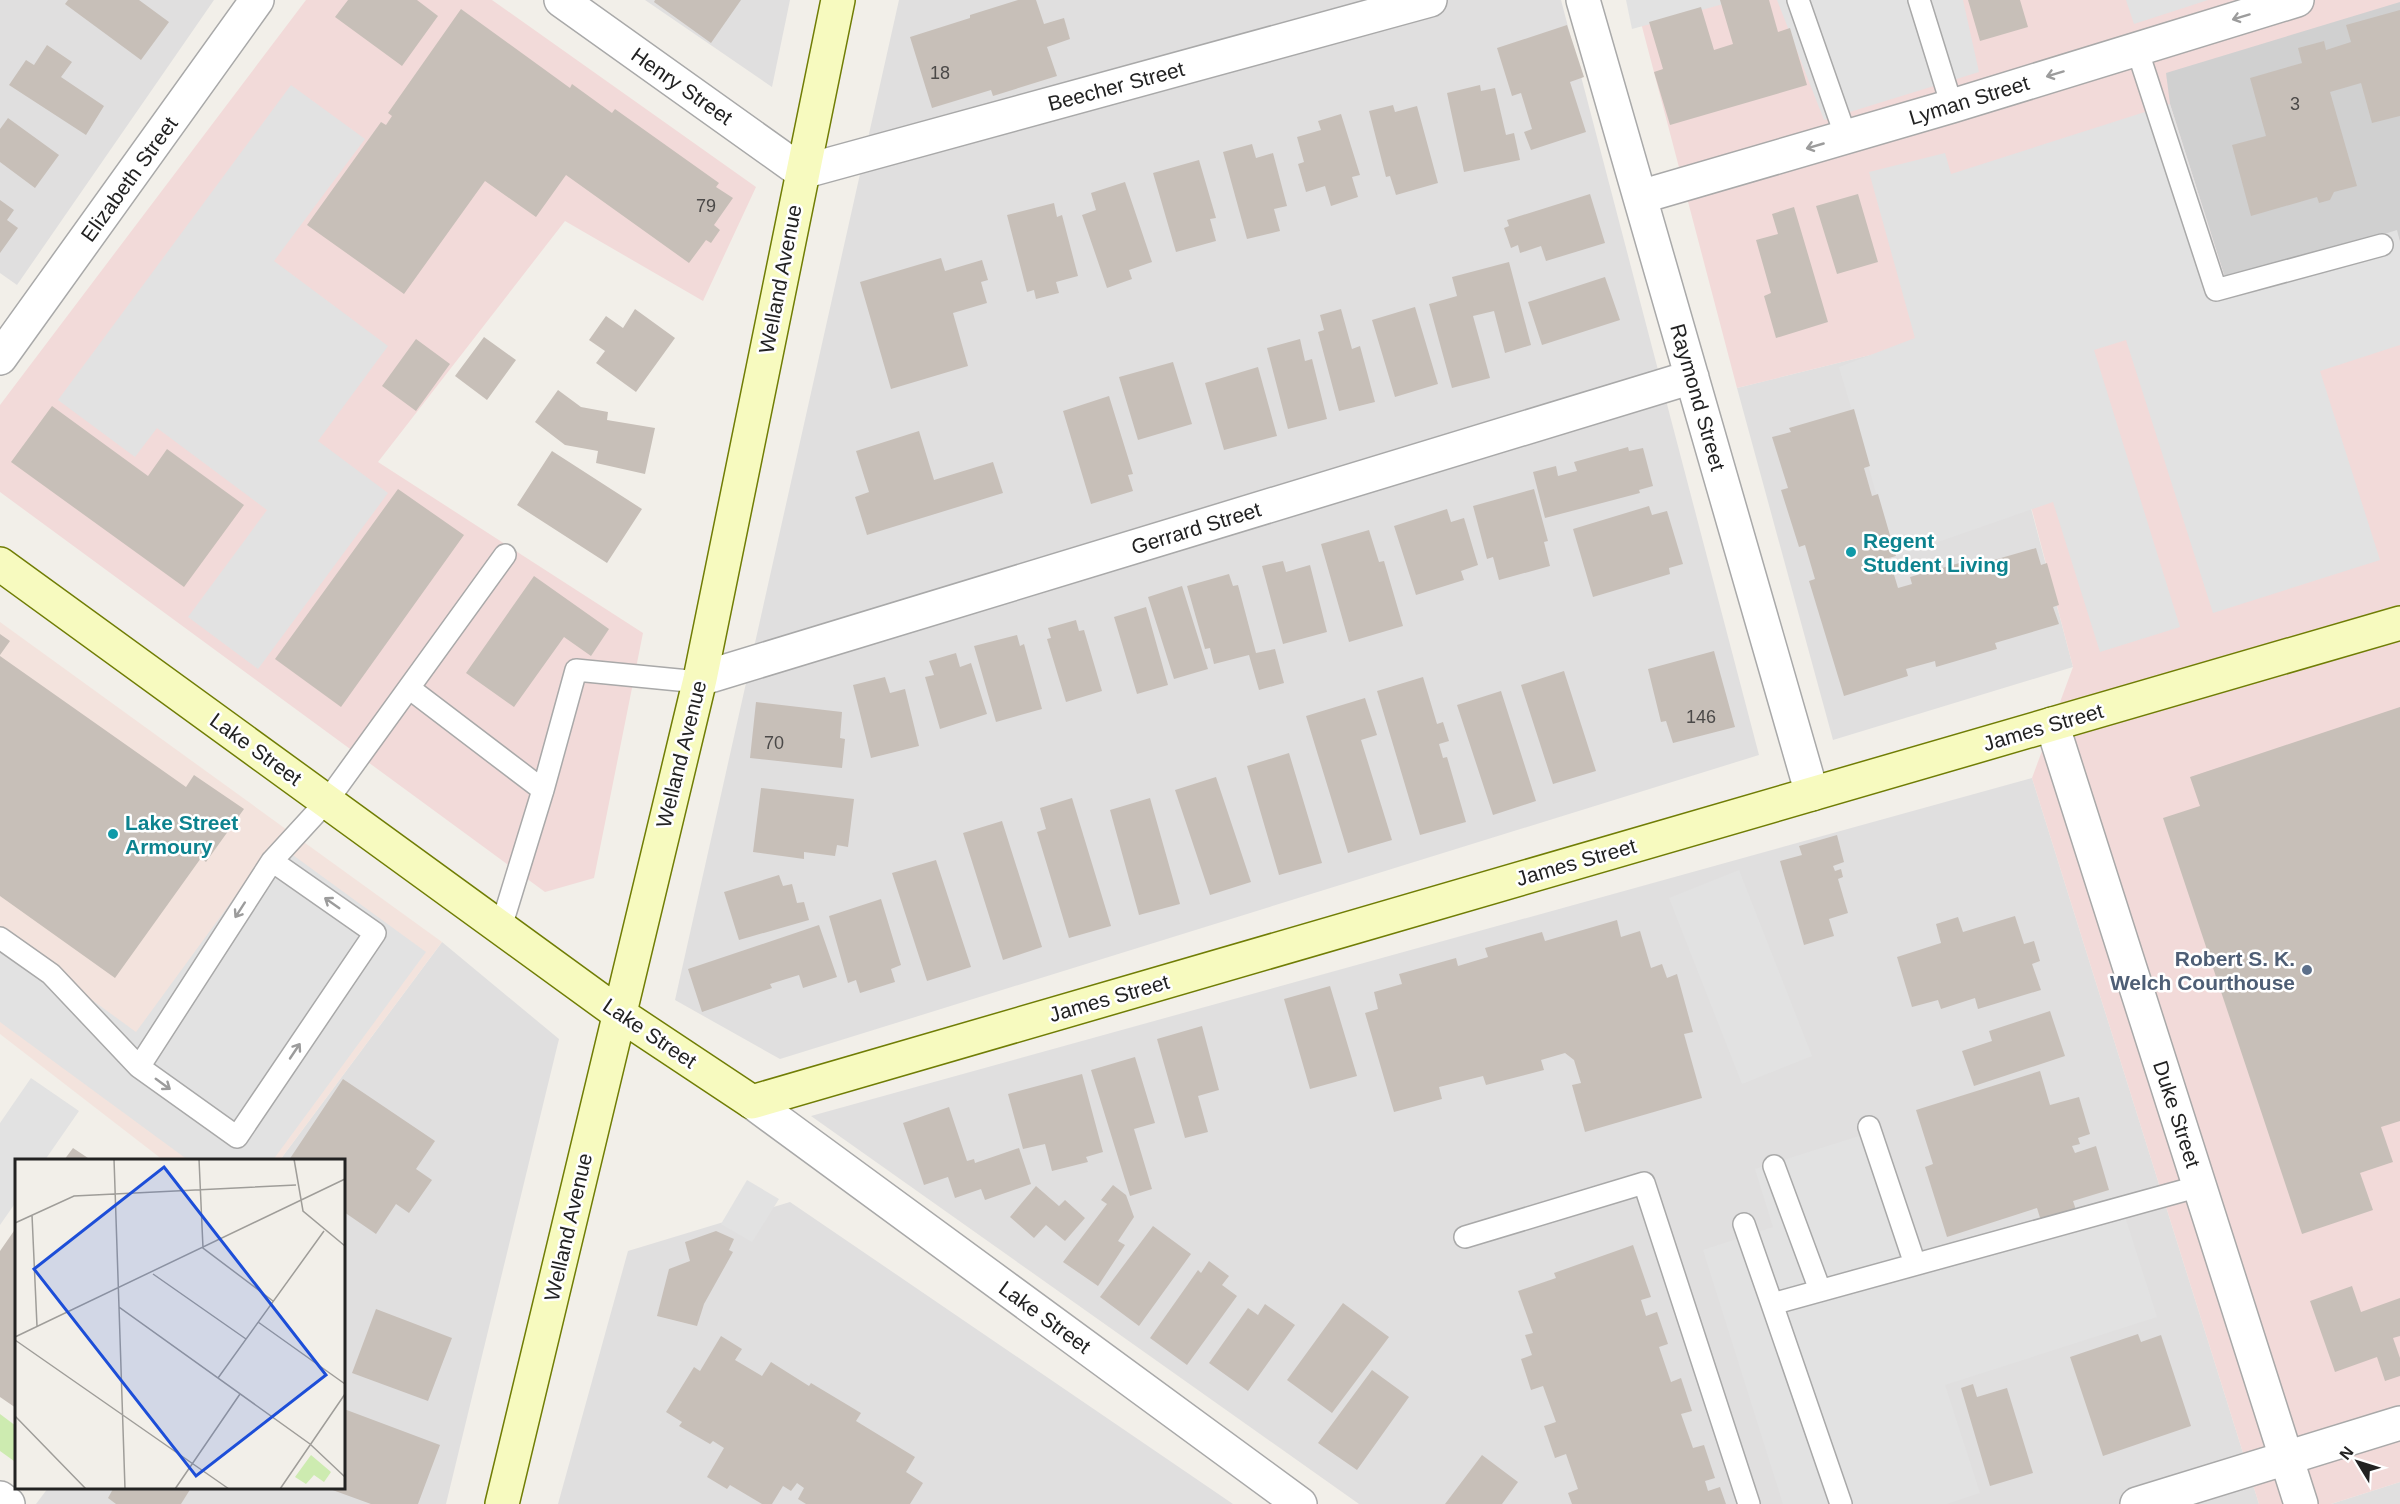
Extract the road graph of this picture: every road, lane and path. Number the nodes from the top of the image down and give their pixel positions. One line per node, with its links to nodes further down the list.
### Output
1 (257, 0): 15 (street, Elizabeth Street)
2 (561, 0): 12 (street, Henry Street)
3 (838, 0): 12 (main road, Welland Avenue)
4 (1430, 0): 12 (street, Beecher Street)
5 (1798, 0): 11 (lane)
6 (1919, 0): 10 (lane)
7 (2297, 0): 9 (street, Lyman Street, one-way to 9)
8 (1586, 1): 13 (street, Raymond Street)
9 (2137, 49): 10 (street, Lyman Street, one-way to 10); 14 (lane)
10 (1952, 106): 11 (street, Lyman Street)
11 (1846, 137): 13 (street, Lyman Street, one-way to 13)
12 (802, 172): 20 (main road, Welland Avenue)
13 (1640, 197): 16 (street, Raymond Street)
14 (2382, 244)
15 (0, 358)
16 (1692, 377): 20 (street, Gerrard Street); 24 (street, Raymond Street)
17 (505, 555): 21 (lane)
18 (0, 564): 25 (main road, Lake Street)
19 (2400, 623): 22 (main road, James Street)
20 (699, 680): 23 (lane); 29 (main road, Welland Avenue)
21 (409, 688): 23 (lane); 25 (lane)
22 (2052, 724): 24 (main road, James Street); 34 (street, Duke Street)
23 (543, 790): 27 (lane)
24 (1812, 794): 31 (main road, James Street)
25 (327, 801): 26 (lane); 27 (main road, Lake Street)
26 (272, 861): 30 (lane, one-way to 30); 30 (lane, one-way to 26)
27 (501, 927): 29 (main road, Lake Street)
28 (0, 938): 30 (lane)
29 (618, 1013): 31 (main road, Lake Street); 44 (main road, Welland Avenue)
30 (139, 1067)
31 (752, 1102): 45 (street, Lake Street)
32 (1869, 1128): 37 (lane)
33 (1774, 1166): 38 (lane)
34 (2200, 1186): 37 (lane); 41 (street, Duke Street)
35 (1744, 1224): 39 (lane)
36 (1464, 1237): 46 (lane)
37 (1915, 1264): 38 (lane)
38 (1820, 1290): 39 (lane)
39 (1772, 1304): 47 (lane)
40 (2400, 1423): 41 (street)
41 (2286, 1458): 48 (street); 49 (street, Duke Street)
42 (0, 1498): 43 (street)
43 (8, 1504)
44 (502, 1504)
45 (1299, 1504)
46 (1749, 1504)
47 (1841, 1504)
48 (2137, 1504)
49 (2301, 1504)

